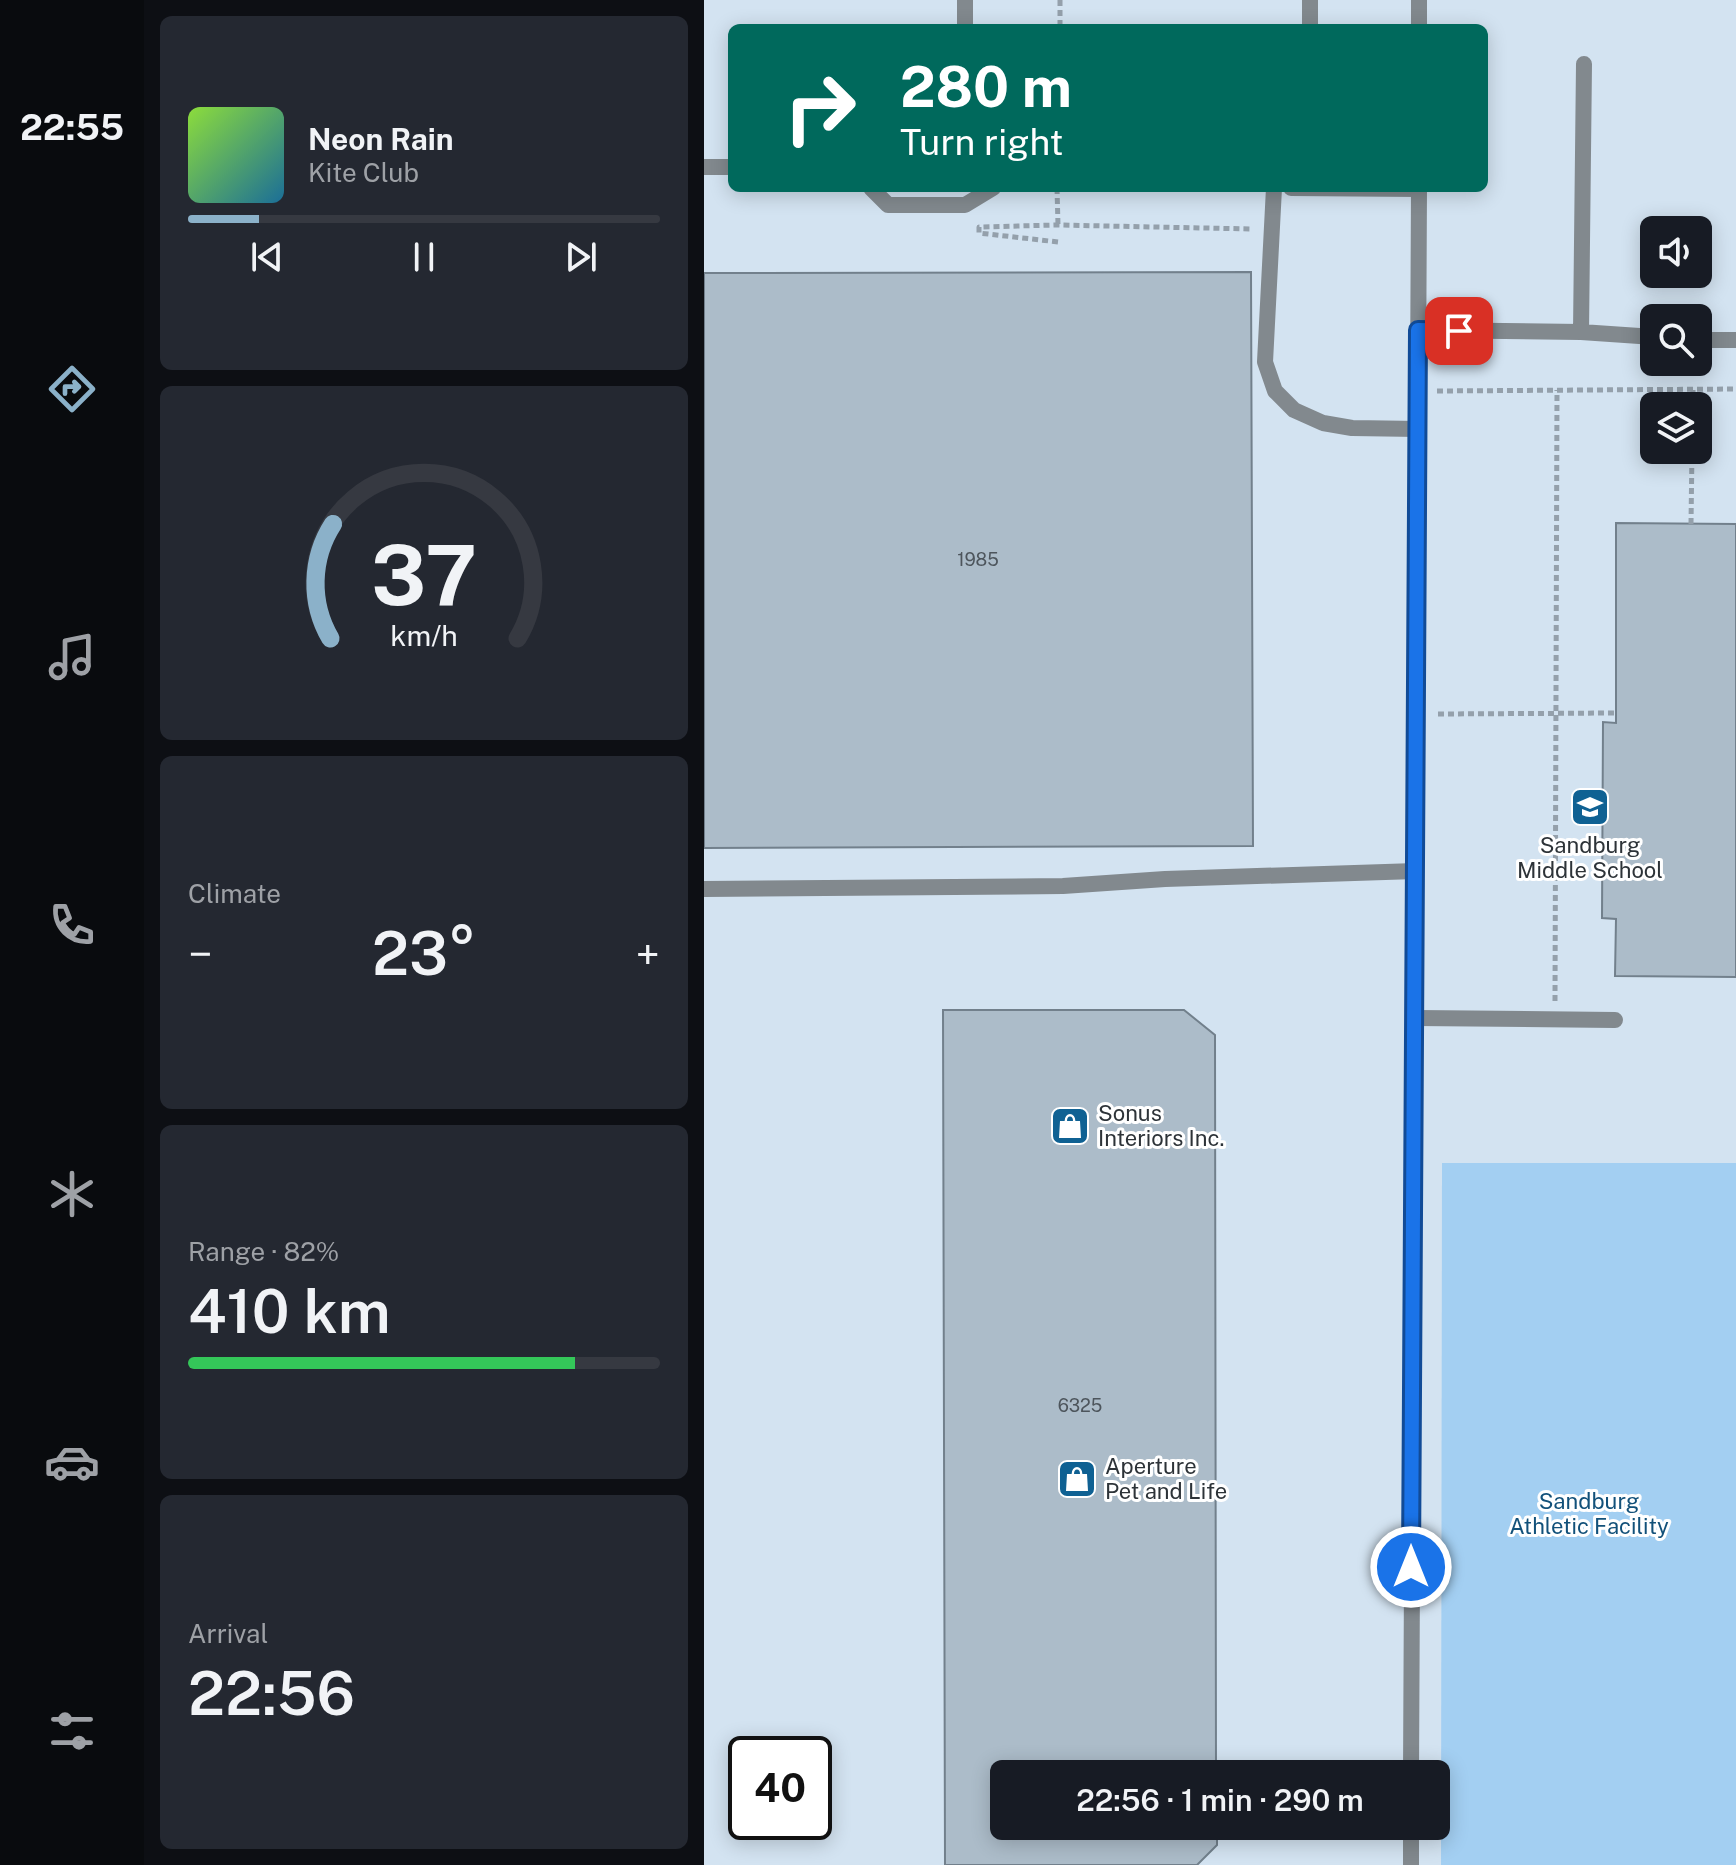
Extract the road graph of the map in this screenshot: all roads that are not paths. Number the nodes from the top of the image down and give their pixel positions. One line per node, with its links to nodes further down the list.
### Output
1 (965, 0): 4 (street)
2 (1310, 0): 5 (street)
3 (1419, 0): 6 (street)
4 (965, 24)
5 (1310, 24)
6 (1419, 24)
7 (1584, 64): 15 (street)
8 (704, 167): 9 (street)
9 (728, 167)
10 (875, 192): 13 (street)
11 (1274, 192): 19 (street)
12 (1419, 192): 14 (street)
13 (965, 196)
14 (1418, 330): 15 (street); 19 (street)
15 (1581, 332): 16 (street)
16 (1640, 336)
17 (1712, 340): 18 (street)
18 (1736, 340)
19 (1418, 429): 20 (street)
20 (1416, 871): 21 (street); 22 (street)
21 (704, 889)
22 (1416, 1018): 23 (street); 24 (street)
23 (1615, 1020)
24 (1411, 1760)
25 (1411, 1840): 26 (street)
26 (1411, 1865)

